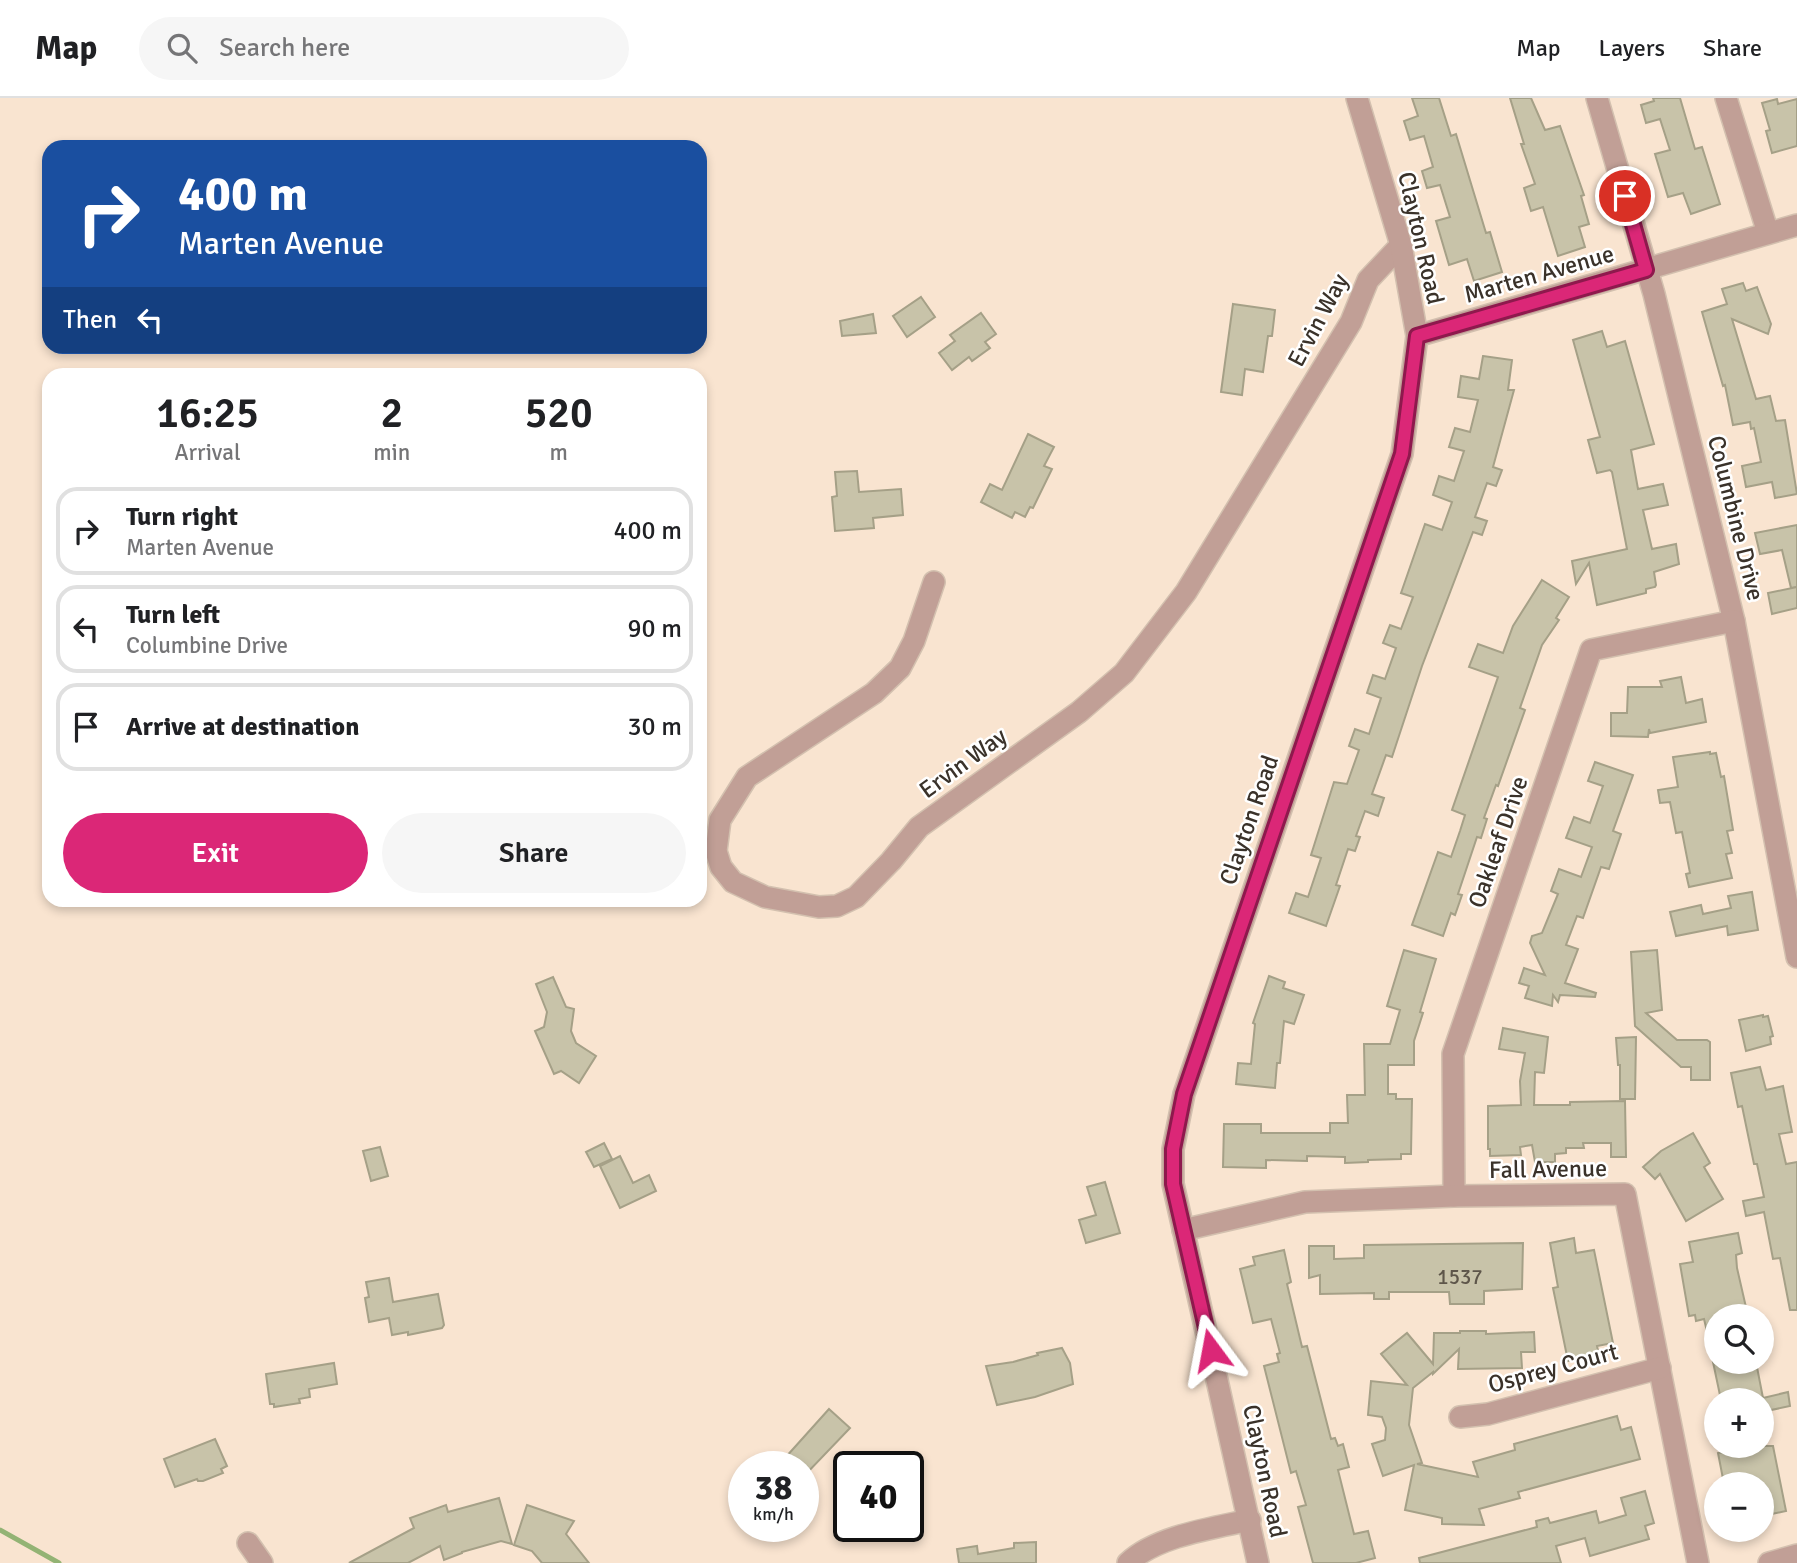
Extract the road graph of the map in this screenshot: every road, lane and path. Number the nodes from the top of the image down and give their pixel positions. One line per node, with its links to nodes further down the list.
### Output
1 (1356, 98): 6 (street, Clayton Road)
2 (1597, 98): 7 (street, Columbine Drive)
3 (1726, 98): 5 (street)
4 (1797, 225): 5 (street, Marten Avenue)
5 (1768, 233): 7 (street, Marten Avenue)
6 (1401, 245): 8 (street, Clayton Road); 9 (street, Ervin Way)
7 (1646, 270): 8 (street, Marten Avenue); 10 (street, Columbine Drive)
8 (1417, 336): 13 (street, Clayton Road)
9 (934, 582)
10 (1734, 621): 11 (street, Columbine Drive); 12 (street, Oakleaf Drive)
11 (1797, 957)
12 (1454, 1196): 13 (street, Fall Avenue); 14 (street, Fall Avenue)
13 (1183, 1230): 16 (street, Clayton Road)
14 (1660, 1368): 15 (street, Osprey Court); 22 (street, Fall Avenue)
15 (1460, 1417)
16 (1250, 1520): 20 (street); 21 (street, Clayton Road)
17 (248, 1543): 19 (street)
18 (1797, 1555): 23 (street)
19 (262, 1563)
20 (1128, 1563)
21 (1258, 1563)
22 (1698, 1563)
23 (1769, 1563)

